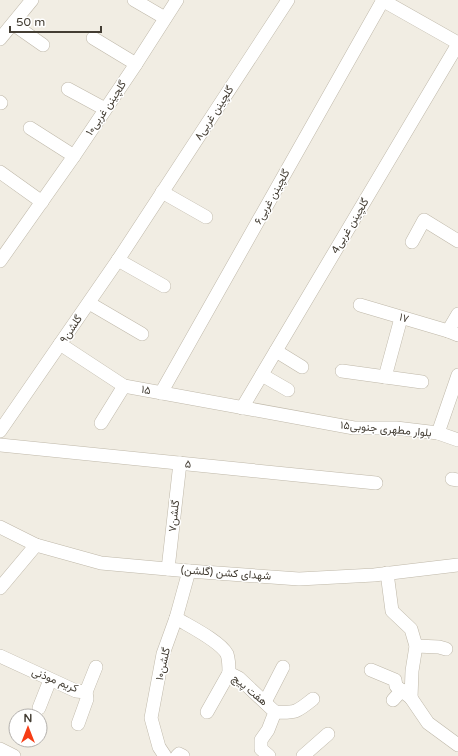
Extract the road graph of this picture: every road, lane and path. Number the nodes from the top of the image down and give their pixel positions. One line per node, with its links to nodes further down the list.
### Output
1 (32, 0): 7 (street)
2 (134, 0): 6 (street)
3 (177, 0): 6 (street, گلچینن غربی۱۰)
4 (288, 0): 18 (street, گلچینن غربی۸)
5 (382, 0): 10 (street); 43 (street, گلچینن غربی۶)
6 (165, 18): 12 (street, گلچینن غربی۱۰)
7 (13, 24): 9 (street); 11 (street)
8 (93, 38): 12 (street)
9 (0, 39)
10 (458, 43): 34 (street, 4گلچینن غربی)
11 (43, 45)
12 (136, 64): 14 (street, گلچینن غربی۱۰)
13 (68, 89): 14 (street)
14 (105, 109): 16 (street, گلچینن غربی۱۰)
15 (30, 128): 16 (street)
16 (74, 156): 19 (street, گلچینن غربی۱۰)
17 (0, 172): 19 (street)
18 (162, 192): 20 (street); 21 (street, گلچینن غربی۸)
19 (42, 202): 25 (street, گلچینن غربی۱۰)
20 (206, 217)
21 (140, 226): 24 (street, گلشن۹)
22 (458, 241): 23 (street)
23 (412, 242)
24 (118, 260): 26 (street); 27 (street, گلشن۹)
25 (0, 261)
26 (164, 286)
27 (89, 303): 32 (street); 33 (street, گلشن۹)
28 (360, 305): 30 (street, ۱۷)
29 (458, 314): 31 (street)
30 (401, 318): 31 (street, ۱۷); 39 (street)
31 (453, 333)
32 (142, 334)
33 (60, 344): 41 (street, ۱۵); 46 (street, گلشن۹)
34 (276, 351): 35 (street); 37 (street, 4گلچینن غربی)
35 (302, 367)
36 (342, 371): 39 (street)
37 (262, 375): 42 (street); 44 (street, 4گلچینن غربی)
38 (458, 375): 47 (street)
39 (385, 377): 40 (street)
40 (422, 382)
41 (124, 386): 43 (street, ۱۵); 45 (street)
42 (288, 390)
43 (161, 393): 44 (street, ۱۵)
44 (242, 408): 47 (street, بلوار مطهری جنوبی۱۵)
45 (101, 423)
46 (0, 431)
47 (438, 433): 48 (street, بلوار مطهری جنوبی۱۵)
48 (458, 440)
49 (0, 445): 50 (street, ۵)
50 (180, 463): 51 (street, ۵); 55 (street, گلشن۷)
51 (376, 483)
52 (0, 527): 53 (street, شهدای کشن (گلشن))
53 (36, 545): 55 (street, شهدای کشن (گلشن)); 58 (street)
54 (458, 565): 57 (street, شهدای کشن (گلشن))
55 (168, 569): 56 (street, شهدای کشن (گلشن))
56 (189, 571): 57 (street, شهدای کشن (گلشن)); 59 (street, گلشن۱۰)
57 (386, 573): 60 (street)
58 (0, 588)
59 (176, 618): 66 (street, هفت پیچ); 79 (street, گلشن۱۰)
60 (416, 646): 61 (street); 69 (street)
61 (446, 649)
62 (0, 656): 67 (street, کریم موذنی)
63 (96, 666): 68 (street, کریم موذنی)
64 (283, 667): 71 (street)
65 (371, 670): 69 (street)
66 (229, 673): 71 (street, هفت پیچ); 73 (street)
67 (50, 680): 68 (street, کریم موذنی); 72 (street)
68 (86, 692): 74 (street)
69 (402, 696): 76 (street)
70 (313, 698): 71 (street)
71 (270, 707): 82 (street, هفت پیچ)
72 (39, 708)
73 (207, 712)
74 (78, 724)
75 (328, 734): 83 (street)
76 (458, 745)
77 (0, 749): 78 (street)
78 (14, 756)
79 (165, 756)
80 (177, 756): 81 (street)
81 (183, 756)
82 (269, 756)
83 (303, 756)

